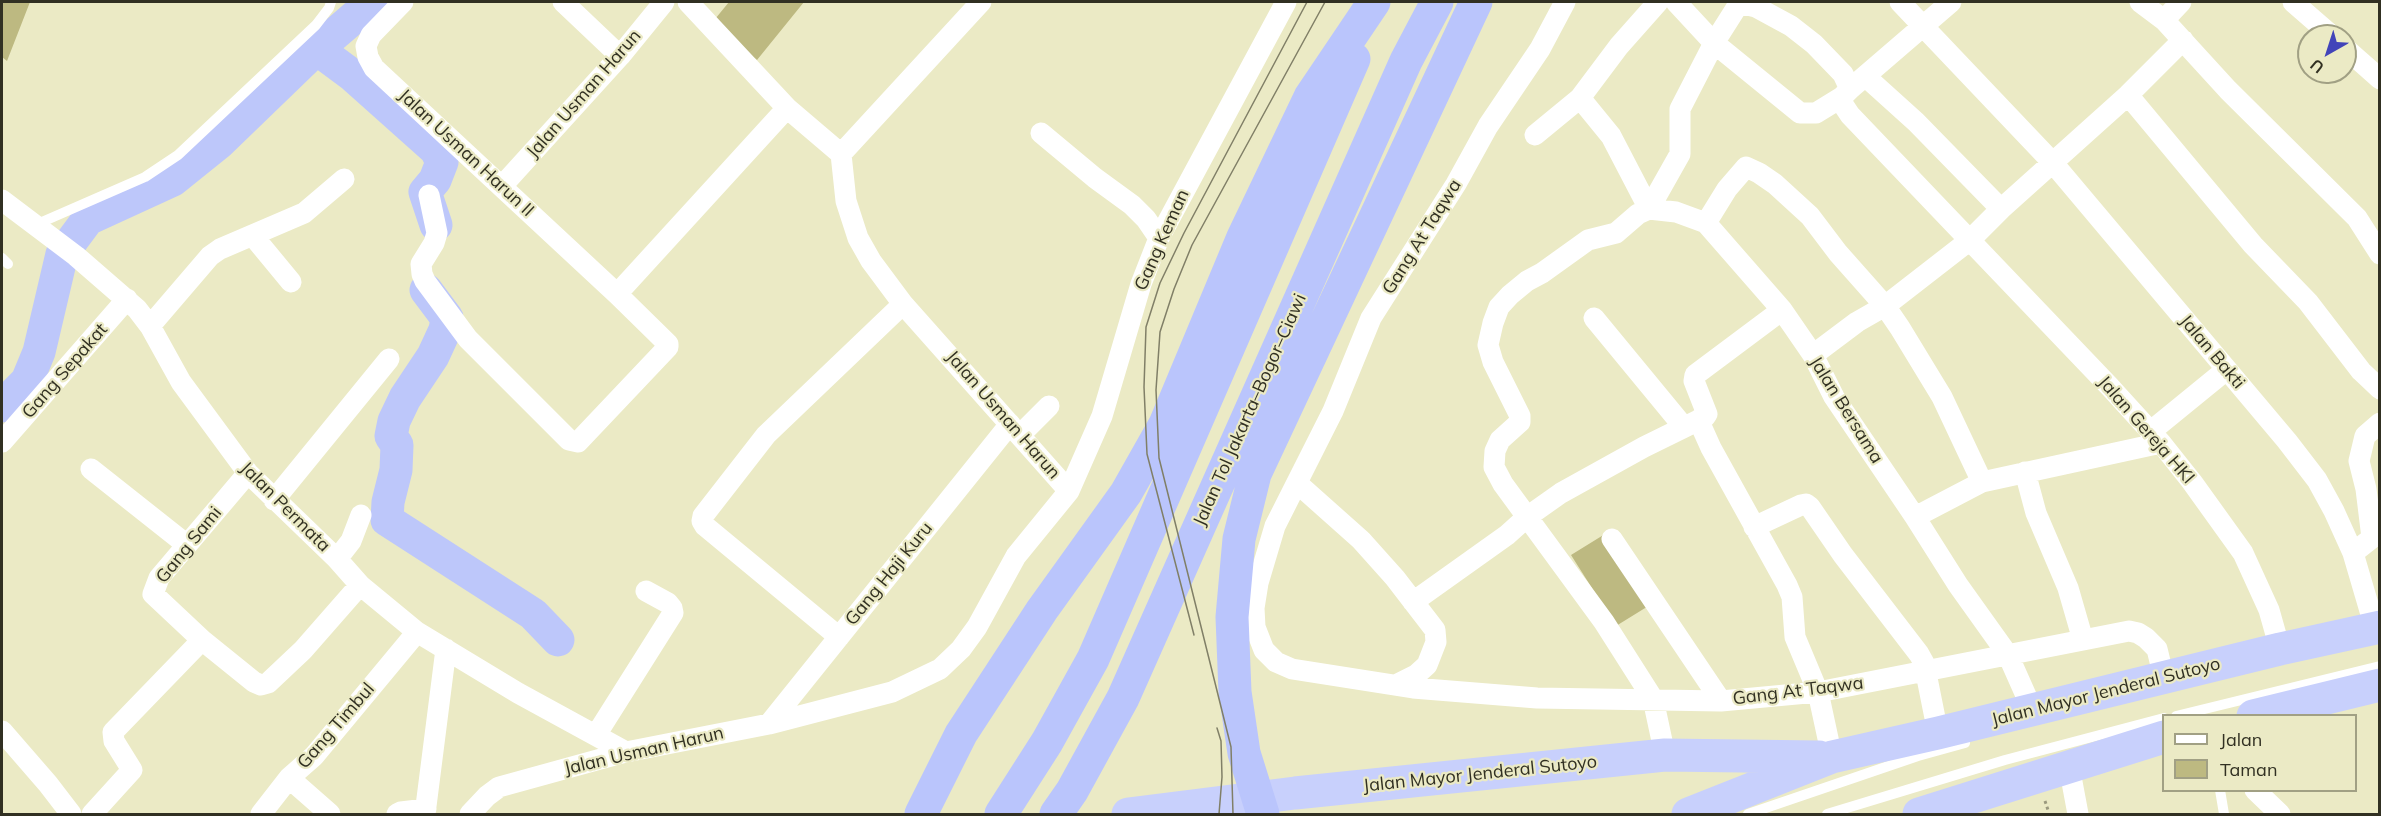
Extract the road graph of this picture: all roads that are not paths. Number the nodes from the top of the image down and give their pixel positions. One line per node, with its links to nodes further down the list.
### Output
1 (331, 2): 44 (lane)
2 (403, 2): 38 (street, Jalan Usman Harun II)
3 (563, 2): 26 (street)
4 (664, 2): 26 (street, Jalan Usman Harun)
5 (688, 2): 32 (street)
6 (981, 2): 35 (street)
7 (1286, 2): 46 (street, Gang Keman)
8 (1374, 2): 126 (highway)
9 (1379, 2): 127 (highway)
10 (1437, 2): 128 (highway, Jalan Tol Jakarta–Bogor–Ciawi)
11 (1476, 2): 130 (highway)
12 (1565, 2): 71 (street, Gang At Taqwa)
13 (1658, 2): 31 (street)
14 (1676, 2): 25 (street)
15 (1740, 2): 25 (street); 29 (street)
16 (1900, 2): 23 (street, Jalan Bakti)
17 (1951, 2): 23 (street)
18 (2140, 2): 21 (street)
19 (2181, 2): 21 (street)
20 (2293, 2): 22 (street)
21 (2164, 20): 24 (street)
22 (2318, 24)
23 (1924, 26): 29 (street); 36 (street, Jalan Bakti)
24 (2183, 40): 30 (street); 48 (street)
25 (1714, 43): 29 (street); 41 (street)
26 (620, 56): 38 (street, Jalan Usman Harun)
27 (2357, 59): 28 (street)
28 (2379, 79)
29 (1852, 87): 42 (street); 47 (street, Jalan Gereja HKI)
30 (2128, 95): 36 (street); 60 (street)
31 (1580, 98): 34 (street); 41 (street)
32 (787, 108): 35 (street); 50 (street)
33 (1041, 133): 46 (street)
34 (1535, 135)
35 (841, 154): 52 (street, Jalan Usman Harun)
36 (2053, 163): 42 (street); 59 (street, Jalan Bakti)
37 (344, 179): 45 (street)
38 (502, 186): 50 (street, Jalan Usman Harun II)
39 (429, 195): 50 (street, Jalan Usman Harun II)
40 (2, 200): 44 (street, Jalan Permata)
41 (1649, 209): 43 (street, Jalan Bersama); 75 (street)
42 (2001, 209): 47 (street)
43 (1707, 223): 53 (street); 54 (street, Jalan Bersama)
44 (42, 231): 51 (street, Jalan Permata)
45 (253, 236): 49 (street); 56 (street)
46 (1159, 238): 72 (street, Gang Keman)
47 (1970, 240): 53 (street); 65 (street, Jalan Gereja HKI)
48 (2379, 254)
49 (291, 282)
50 (617, 294)
51 (127, 299): 56 (street, Jalan Permata); 66 (street, Gang Sepakat)
52 (903, 304): 64 (street, Jalan Usman Harun); 87 (street)
53 (1885, 306): 57 (street); 70 (street)
54 (1782, 310): 57 (street, Jalan Bersama); 62 (street)
55 (1594, 318): 62 (street)
56 (150, 326): 69 (street, Jalan Permata)
57 (1813, 355): 76 (street, Jalan Bersama)
58 (389, 359): 73 (street)
59 (2226, 370): 65 (street); 80 (street, Jalan Bakti)
60 (2379, 389)
61 (1049, 406): 64 (street, Gang Haji Kuru)
62 (1692, 422): 75 (street); 77 (street)
63 (2379, 423): 80 (street)
64 (1015, 429): 72 (street, Jalan Usman Harun); 87 (street, Gang Haji Kuru)
65 (2156, 437): 68 (street); 91 (street, Jalan Gereja HKI)
66 (2, 442)
67 (92, 469): 79 (street)
68 (2025, 472): 70 (street); 89 (street)
69 (248, 473): 73 (street, Jalan Permata); 79 (street, Gang Sami)
70 (1982, 482): 76 (street)
71 (1297, 483): 84 (street); 96 (street, Gang At Taqwa)
72 (1069, 491): 106 (street, Jalan Usman Harun)
73 (274, 500): 81 (street, Jalan Permata)
74 (361, 515): 81 (street)
75 (1527, 517): 84 (street); 99 (street)
76 (1916, 517): 92 (street, Jalan Bersama)
77 (1754, 527): 94 (street); 98 (street)
78 (1612, 539): 100 (street)
79 (187, 545): 88 (street, Gang Sami)
80 (2353, 553): 85 (street, Jalan Bakti)
81 (337, 559): 82 (street, Jalan Permata)
82 (360, 585): 86 (street, Jalan Permata); 88 (street)
83 (646, 591): 108 (street)
84 (1413, 602): 96 (street)
85 (2378, 630): 91 (highway, Jalan Mayor Jenderal Sutoyo); 101 (lane)
86 (417, 632): 90 (street, Jalan Permata); 116 (street, Gang Timbul)
87 (839, 636): 106 (street, Gang Haji Kuru)
88 (202, 640): 121 (street)
89 (2083, 640): 92 (street, Gang At Taqwa); 95 (street, Gang At Taqwa)
90 (446, 649): 108 (street, Jalan Permata); 119 (street)
91 (2280, 649): 95 (highway, Jalan Mayor Jenderal Sutoyo)
92 (2008, 655): 94 (street, Gang At Taqwa); 102 (street, Jalan Bersama)
93 (2379, 666): 103 (lane)
94 (1925, 672): 98 (street, Gang At Taqwa); 107 (street)
95 (2164, 678): 102 (highway, Jalan Mayor Jenderal Sutoyo)
96 (1398, 684): 99 (street, Gang At Taqwa)
97 (2379, 685): 104 (highway)
98 (1818, 692): 100 (street, Gang At Taqwa); 114 (street)
99 (1653, 699): 100 (street, Gang At Taqwa); 113 (street)
100 (1721, 701)
101 (2108, 703)
102 (2032, 709): 107 (highway, Jalan Mayor Jenderal Sutoyo)
103 (2184, 714)
104 (2261, 714)
105 (2162, 718): 133 (lane)
106 (769, 724): 112 (street, Jalan Usman Harun)
107 (1938, 733): 114 (highway, Jalan Mayor Jenderal Sutoyo)
108 (596, 735): 112 (street, Jalan Permata)
109 (4, 737): 120 (street)
110 (2162, 737): 115 (highway)
111 (1971, 741): 132 (lane)
112 (626, 752): 125 (street, Jalan Usman Harun)
113 (1665, 755): 114 (highway, Jalan Mayor Jenderal Sutoyo); 129 (highway, Jalan Mayor Jenderal Sutoyo)
114 (1832, 757): 131 (highway, Jalan Mayor Jenderal Sutoyo)
115 (2069, 766): 134 (highway); 135 (street)
116 (290, 778): 122 (street); 123 (street, Gang Timbul)
117 (2220, 792): 136 (lane)
118 (2257, 792): 137 (street)
119 (426, 812): 124 (street)
120 (71, 814)
121 (92, 814)
122 (261, 814)
123 (330, 814)
124 (397, 814)
125 (470, 814)
126 (921, 814)
127 (1001, 814)
128 (1056, 814)
129 (1128, 814)
130 (1263, 814)
131 (1688, 814)
132 (1748, 814)
133 (1827, 814)
134 (1919, 814)
135 (2078, 814)
136 (2224, 814)
137 (2280, 814)

